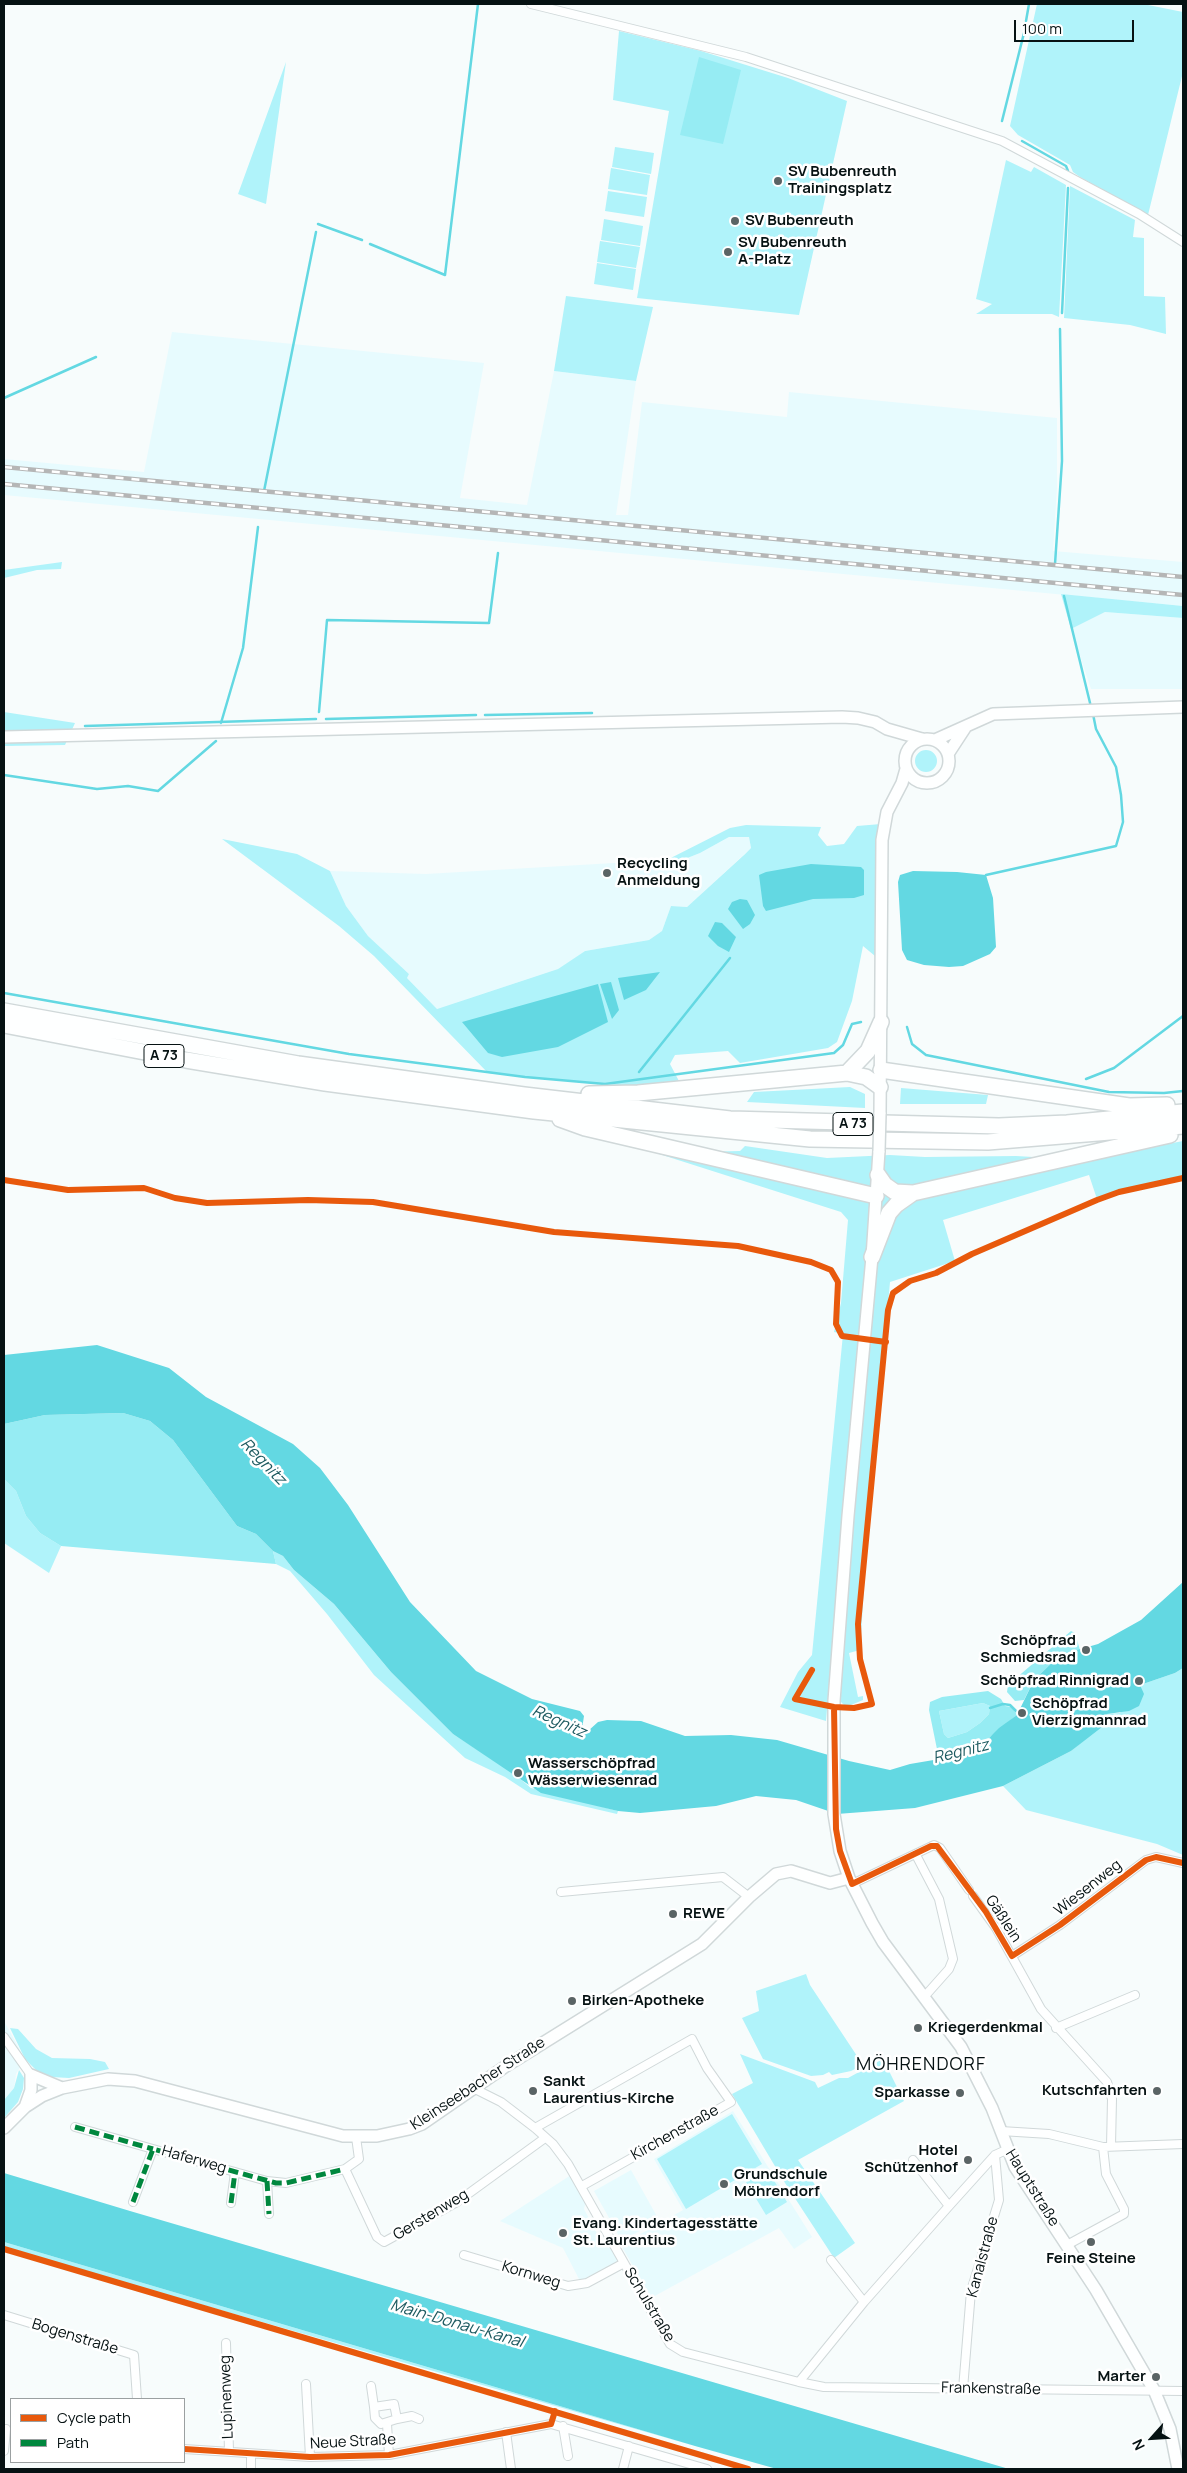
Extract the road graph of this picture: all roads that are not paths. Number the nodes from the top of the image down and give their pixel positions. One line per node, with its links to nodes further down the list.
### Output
1 (531, 4): 2 (street)
2 (1183, 242)
3 (1183, 708): 4 (street)
4 (969, 724): 8 (street); 10 (street)
5 (887, 729): 6 (street); 7 (street); 9 (street)
6 (4, 737)
7 (922, 739): 8 (street); 9 (street)
8 (935, 740): 10 (street)
9 (906, 754): 11 (street)
10 (948, 754): 12 (street)
11 (906, 769): 12 (street); 13 (street, Hauptstraße)
12 (922, 782): 13 (street)
13 (898, 794): 15 (street, Hauptstraße)
14 (4, 1011): 20 (highway, A 73)
15 (881, 1022): 17 (street, Hauptstraße); 18 (highway)
16 (4, 1025): 22 (highway, A 73)
17 (881, 1070): 19 (street, Hauptstraße); 21 (highway)
18 (847, 1073): 19 (highway); 20 (highway)
19 (880, 1087): 26 (street, Hauptstraße, bridge)
20 (524, 1095): 23 (highway, A 73)
21 (1183, 1106)
22 (534, 1112): 24 (highway, A 73); 28 (highway)
23 (1183, 1112)
24 (1183, 1126)
25 (1183, 1131): 27 (highway)
26 (878, 1175): 27 (highway); 28 (street, Hauptstraße)
27 (913, 1193): 29 (highway)
28 (876, 1196): 29 (street, Hauptstraße)
29 (872, 1257): 32 (street, Hauptstraße)
30 (916, 1855): 32 (street); 35 (street, Gäßlein); 37 (street)
31 (1183, 1863): 35 (street, Wiesenweg)
32 (850, 1881): 34 (street, Kleinseebacher Straße); 37 (street, Hauptstraße)
33 (561, 1892): 34 (street)
34 (749, 1897): 42 (street, Kleinseebacher Straße)
35 (1012, 1956): 38 (street, Gäßlein)
36 (1135, 1995): 38 (street)
37 (925, 1996): 47 (street, Hauptstraße)
38 (1056, 2028): 51 (street, Gäßlein)
39 (4, 2037): 40 (street)
40 (31, 2075): 41 (street); 43 (street)
41 (62, 2088): 43 (street, Kleinseebacher Straße); 48 (street, Kleinseebacher Straße)
42 (475, 2089): 46 (street, Schulstraße); 48 (street, Kleinseebacher Straße)
43 (25, 2107): 45 (street, Kleinseebacher Straße)
44 (75, 2127): 52 (street, Haferweg)
45 (4, 2128)
46 (535, 2128): 49 (street, Schulstraße); 59 (street, Kirchenstraße)
47 (1000, 2131): 51 (street); 53 (street, Hauptstraße)
48 (356, 2137): 56 (street)
49 (545, 2138): 56 (street, Gerstenweg); 59 (street, Schulstraße)
50 (1183, 2144): 51 (street)
51 (1107, 2147): 64 (street, Gäßlein)
52 (153, 2149): 57 (street, Haferweg); 60 (street, Haferweg)
53 (1006, 2150): 54 (street); 64 (street, Hauptstraße)
54 (995, 2156): 62 (street); 74 (street, Kanalstraße)
55 (913, 2160): 62 (street)
56 (345, 2169): 58 (street, Haferweg)
57 (235, 2172): 58 (street, Haferweg); 61 (street, Haferweg)
58 (267, 2181): 63 (street)
59 (582, 2186): 67 (street, Schulstraße)
60 (133, 2202)
61 (231, 2203)
62 (949, 2206): 68 (street)
63 (269, 2214)
64 (1067, 2244): 75 (street, Hauptstraße)
65 (464, 2255): 67 (street, Kornweg)
66 (831, 2260): 68 (street)
67 (624, 2263): 71 (street, Schulstraße)
68 (864, 2302): 71 (street)
69 (4, 2315): 77 (street, Bogenstraße)
70 (226, 2343): 87 (street, Lupinenweg)
71 (799, 2382): 74 (street, Frankenstraße)
72 (306, 2384): 92 (street)
73 (371, 2386): 78 (street)
74 (963, 2389): 75 (street, Frankenstraße)
75 (1154, 2390): 76 (street, Frankenstraße); 93 (street, Hauptstraße)
76 (1183, 2391)
77 (137, 2398)
78 (374, 2407): 79 (street); 81 (street)
79 (397, 2419): 80 (street); 81 (street)
80 (419, 2419)
81 (387, 2424): 90 (street)
82 (563, 2426): 84 (street, Neue Straße); 85 (street, Neue Straße); 91 (street)
83 (7, 2429): 88 (street)
84 (506, 2432): 90 (street, Neue Straße); 95 (street)
85 (629, 2446): 96 (street); 97 (street, Neue Straße)
86 (185, 2449): 87 (street, Neue Straße)
87 (229, 2451): 89 (street, Neue Straße)
88 (4, 2452)
89 (251, 2454): 92 (street, Neue Straße); 94 (street)
90 (390, 2455): 92 (street, Neue Straße)
91 (568, 2456)
92 (310, 2457)
93 (1179, 2462)
94 (251, 2469)
95 (511, 2469)
96 (623, 2469)
97 (708, 2469)

